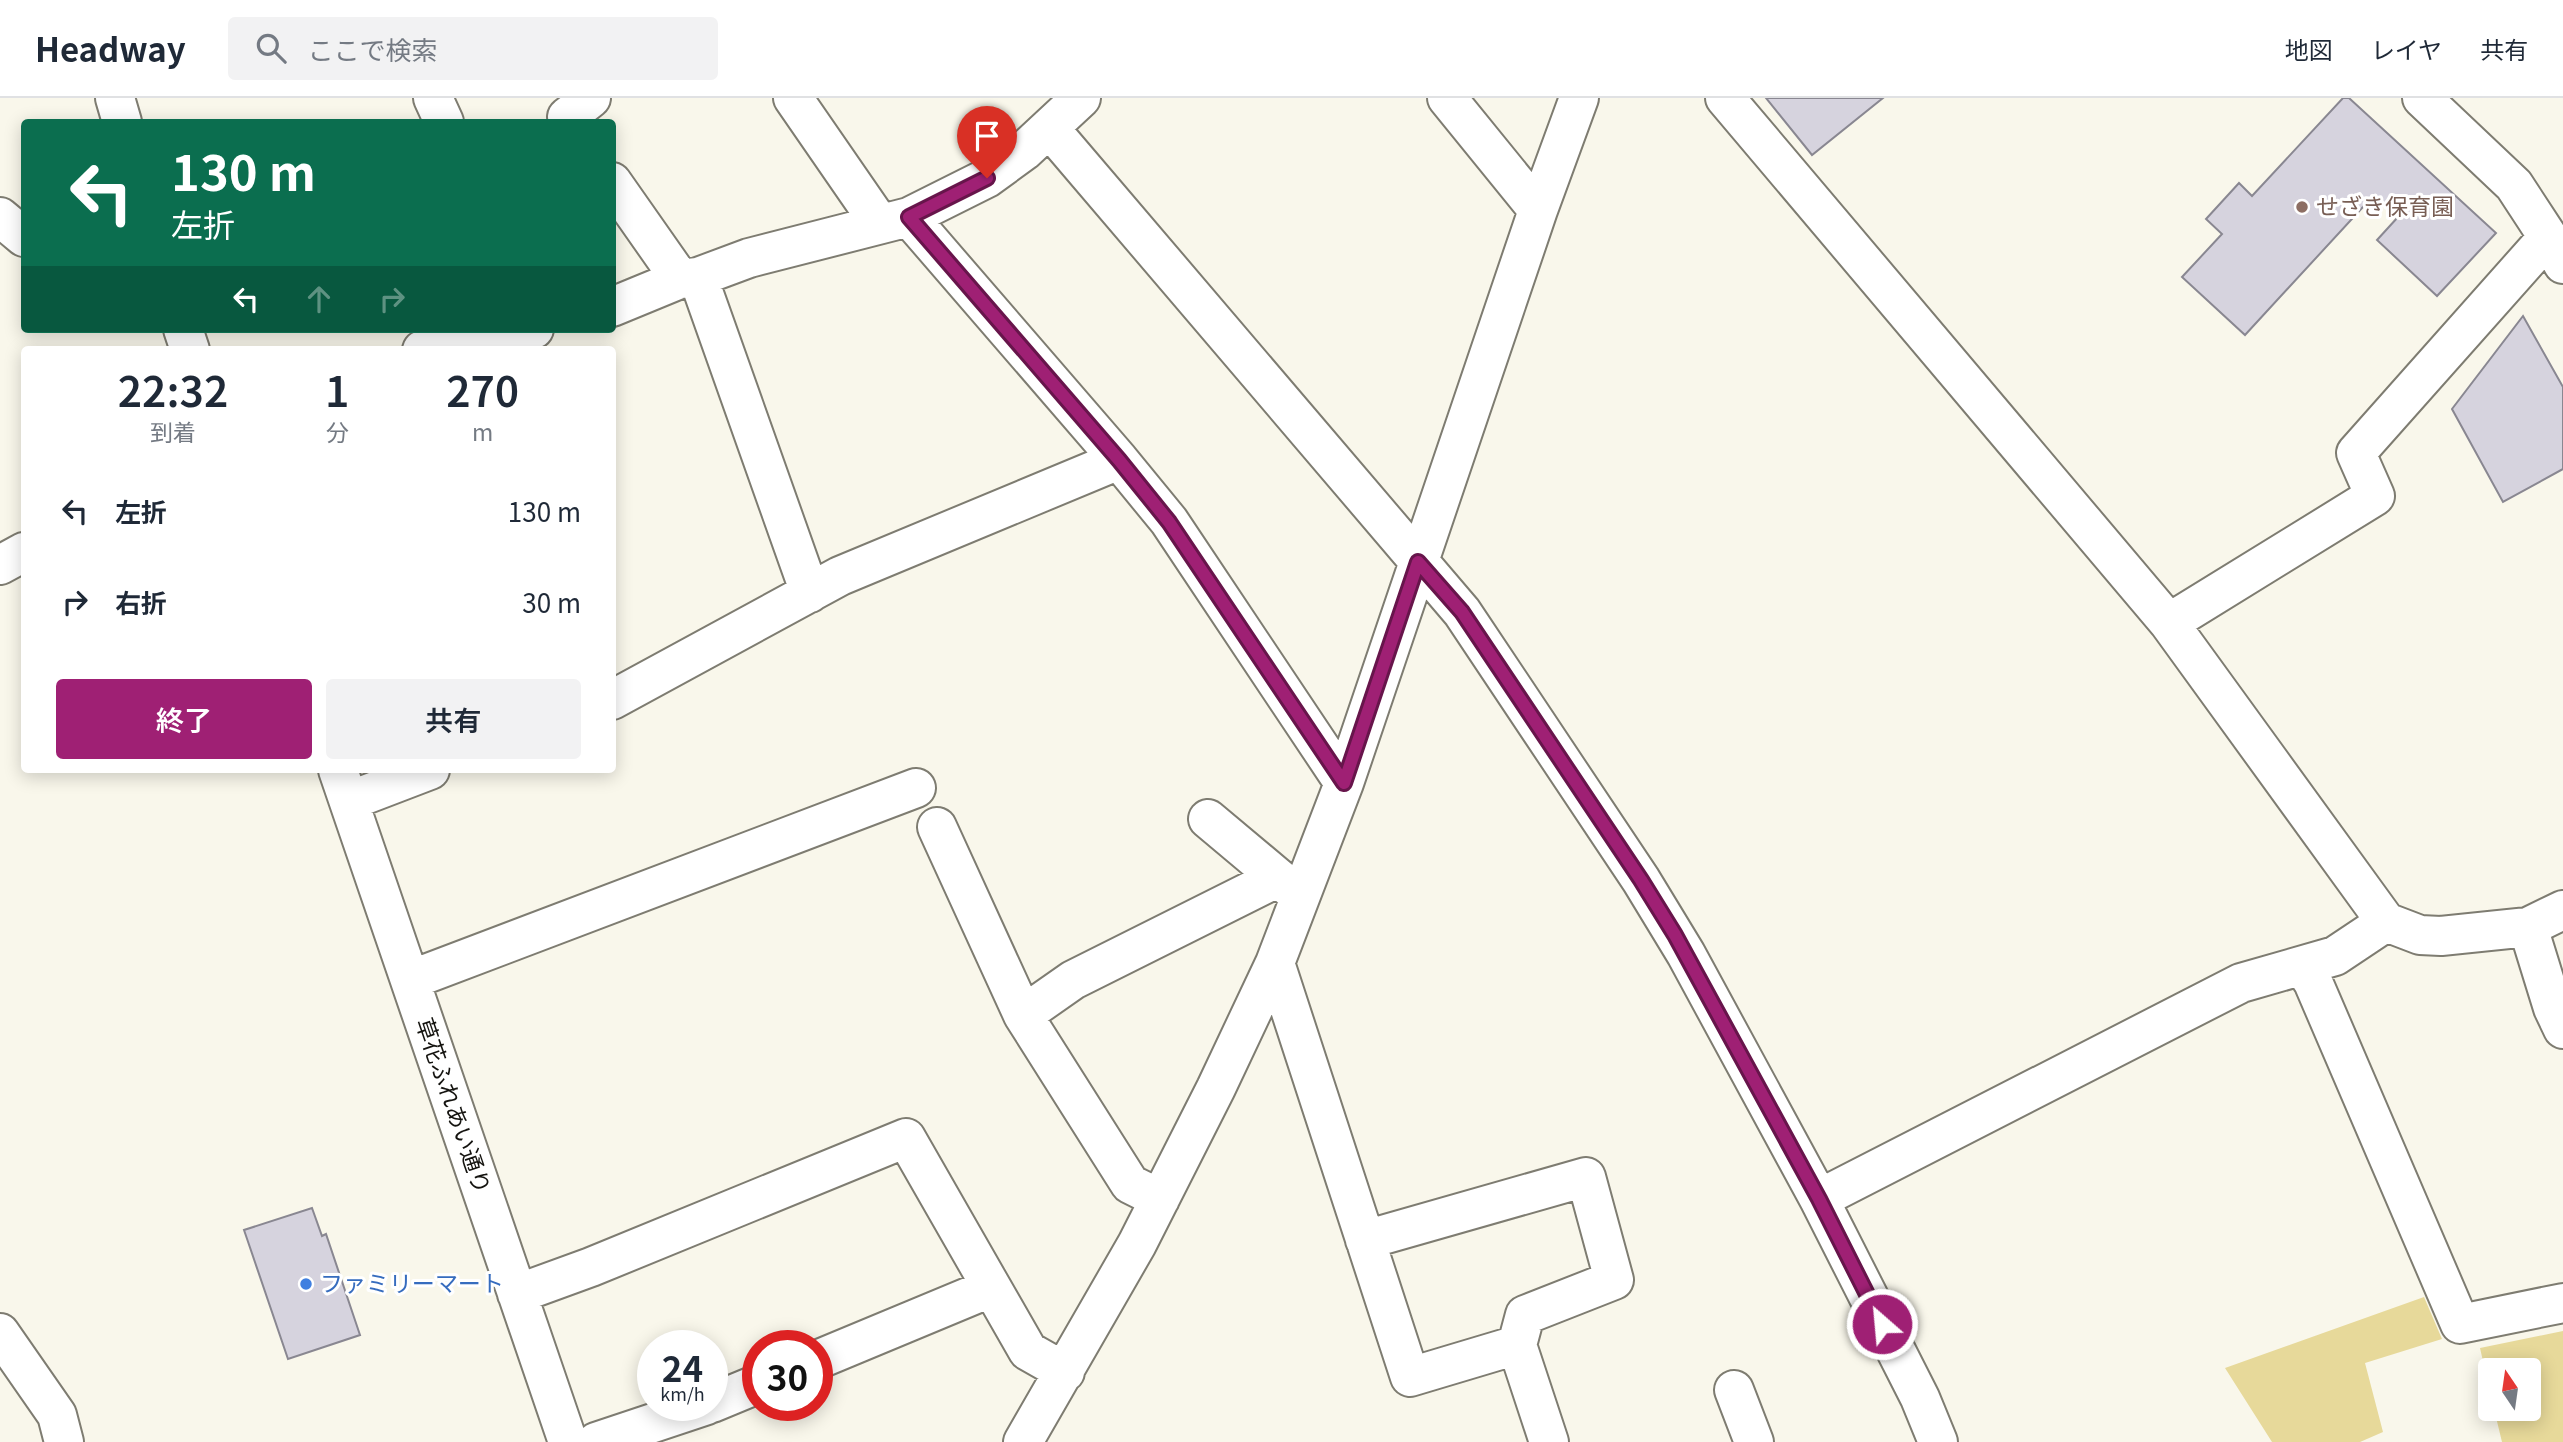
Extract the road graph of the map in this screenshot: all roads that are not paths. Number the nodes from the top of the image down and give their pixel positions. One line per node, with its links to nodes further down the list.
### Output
1 (115, 98): 9 (street)
2 (433, 98): 10 (street)
3 (793, 98): 15 (street)
4 (1081, 98): 11 (street)
5 (1447, 98): 13 (street)
6 (1579, 98): 13 (street)
7 (1725, 98): 27 (street)
8 (2422, 98): 17 (street)
9 (121, 119)
10 (443, 119)
11 (1050, 129): 15 (street); 24 (street)
12 (616, 187): 18 (street)
13 (1538, 210): 24 (street)
14 (0, 217): 16 (street)
15 (895, 221): 18 (street); 22 (street)
16 (21, 234)
17 (2556, 250): 27 (street)
18 (689, 278): 19 (street); 26 (street)
19 (616, 305)
20 (516, 333): 21 (street)
21 (447, 346)
22 (1119, 460): 26 (street); 30 (street)
23 (21, 554): 25 (street)
24 (1418, 562): 30 (street); 45 (street)
25 (0, 565)
26 (810, 593): 28 (street)
27 (2169, 623): 37 (street)
28 (616, 698)
29 (413, 773): 31 (street)
30 (1344, 783): 35 (street)
31 (344, 785): 41 (street, 草花ふれあい通り)
32 (916, 789): 41 (street)
33 (1208, 820): 35 (street)
34 (937, 827): 42 (street)
35 (1289, 888): 39 (street); 42 (street)
36 (2563, 910): 38 (street)
37 (2386, 922): 38 (street); 40 (street)
38 (2528, 927): 43 (street)
39 (1275, 963): 44 (street); 46 (street)
40 (2303, 967): 45 (street); 49 (street)
41 (410, 980): 48 (street, 草花ふれあい通り)
42 (1023, 1015): 44 (street)
43 (2563, 1029)
44 (1160, 1199): 53 (street)
45 (1819, 1199): 62 (street)
46 (1365, 1240): 51 (street); 51 (street)
47 (990, 1288): 48 (street); 52 (street); 53 (street)
48 (517, 1294): 57 (street, 草花ふれあい通り)
49 (2563, 1303)
50 (0, 1334): 56 (street)
51 (1517, 1345): 60 (street)
52 (833, 1353)
53 (1065, 1372): 59 (street)
54 (1734, 1390): 61 (street)
55 (659, 1421): 58 (street)
56 (64, 1442)
57 (568, 1442)
58 (596, 1442)
59 (1023, 1442)
60 (1549, 1442)
61 (1755, 1442)
62 (1938, 1442)

